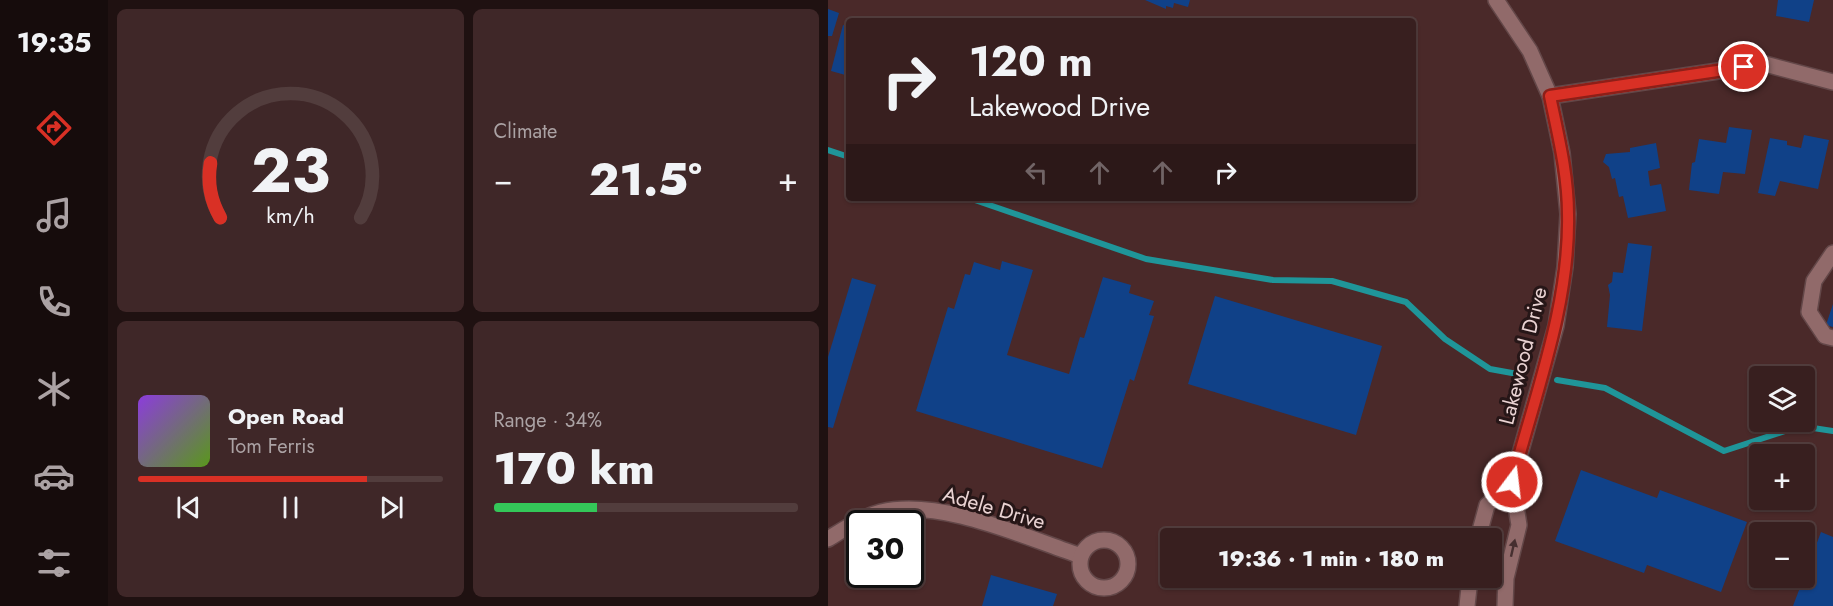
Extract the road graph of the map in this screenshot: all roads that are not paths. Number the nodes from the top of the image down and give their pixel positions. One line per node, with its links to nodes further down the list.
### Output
1 (1496, 0): 3 (street, Lakewood Drive)
2 (1833, 82): 3 (street)
3 (1550, 96): 6 (street, Lakewood Drive)
4 (1833, 253): 5 (street)
5 (1833, 338)
6 (1512, 482): 7 (street); 12 (street, Lakewood Drive, one-way to 6)
7 (1481, 528)
8 (828, 539): 9 (street, Adele Drive)
9 (1081, 556)
10 (1469, 588): 11 (street)
11 (1467, 606)
12 (1505, 606)

